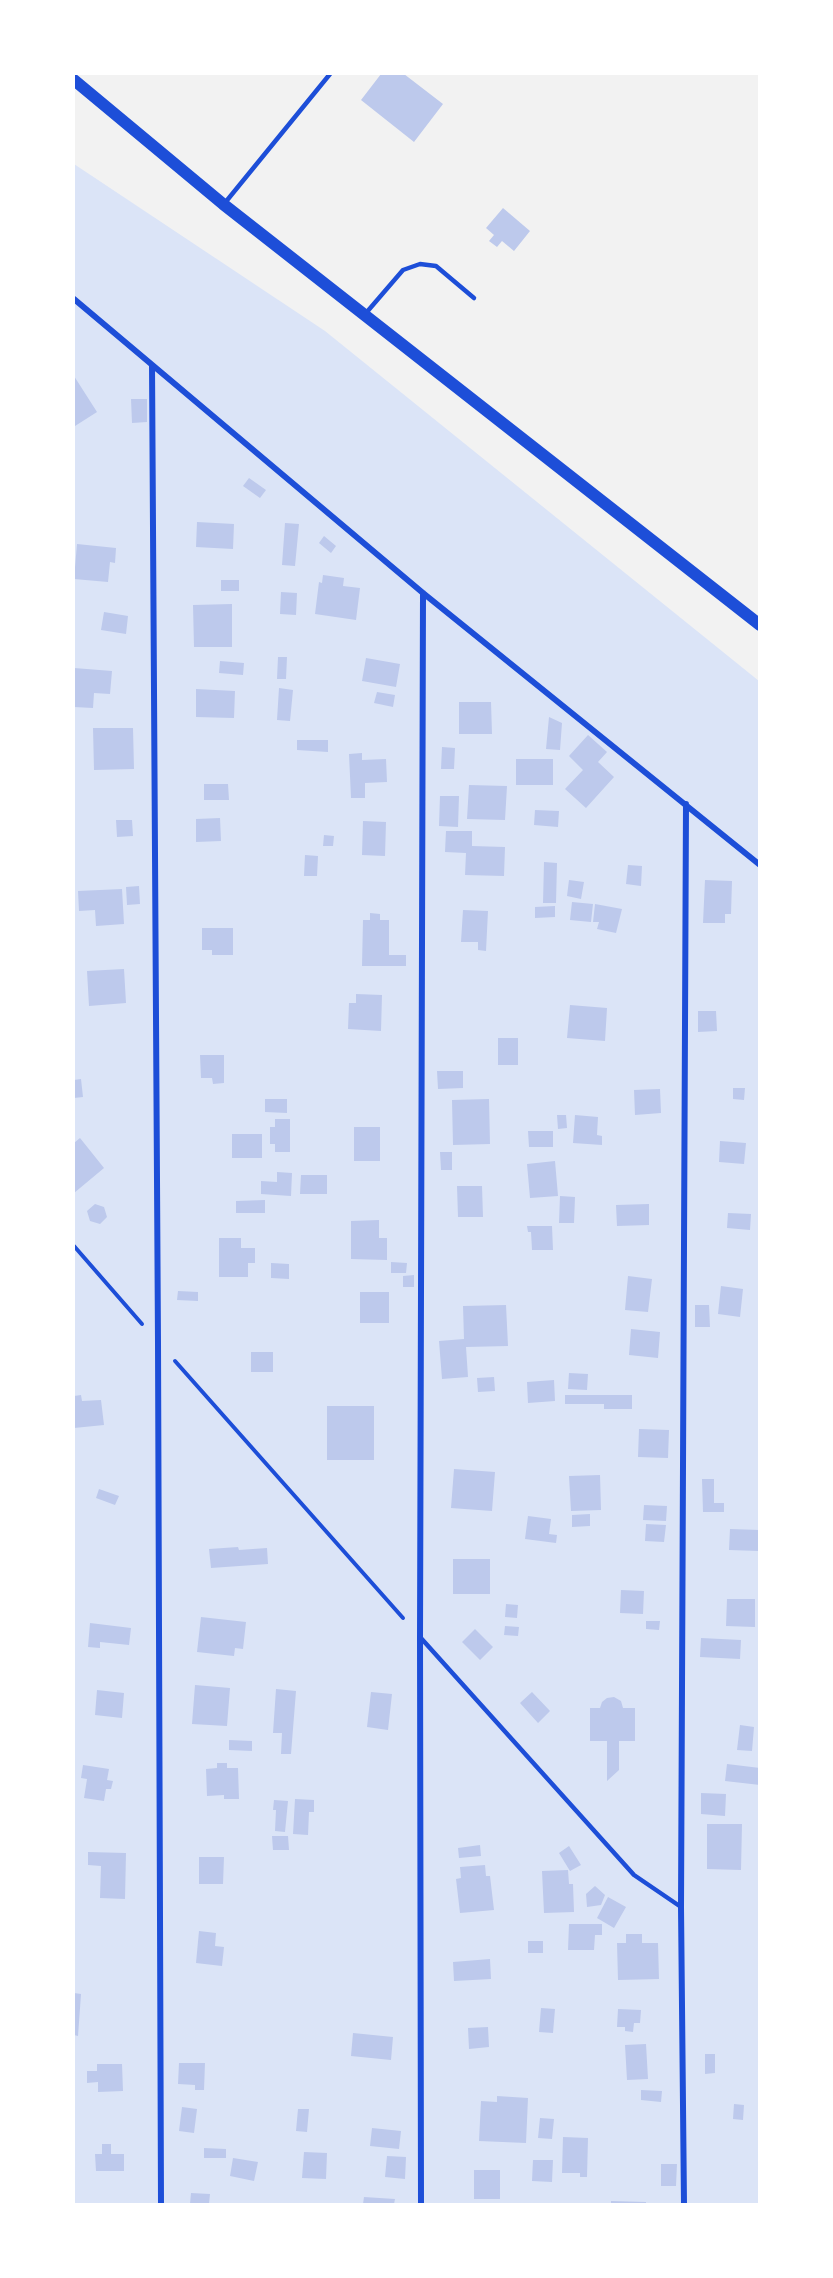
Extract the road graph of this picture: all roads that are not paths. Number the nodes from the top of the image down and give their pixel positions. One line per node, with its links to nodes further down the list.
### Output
1 (330, 74): 3 (lane)
2 (74, 80): 3 (main road)
3 (223, 204): 6 (main road)
4 (474, 298): 6 (lane)
5 (74, 299): 7 (street)
6 (364, 315): 9 (main road)
7 (152, 365): 8 (street); 14 (street)
8 (423, 593): 10 (street); 12 (street)
9 (759, 625)
10 (686, 804): 11 (street); 13 (street)
11 (759, 865)
12 (420, 1637): 13 (lane); 15 (street)
13 (681, 1907): 16 (street)
14 (161, 2205)
15 (422, 2205)
16 (684, 2205)

